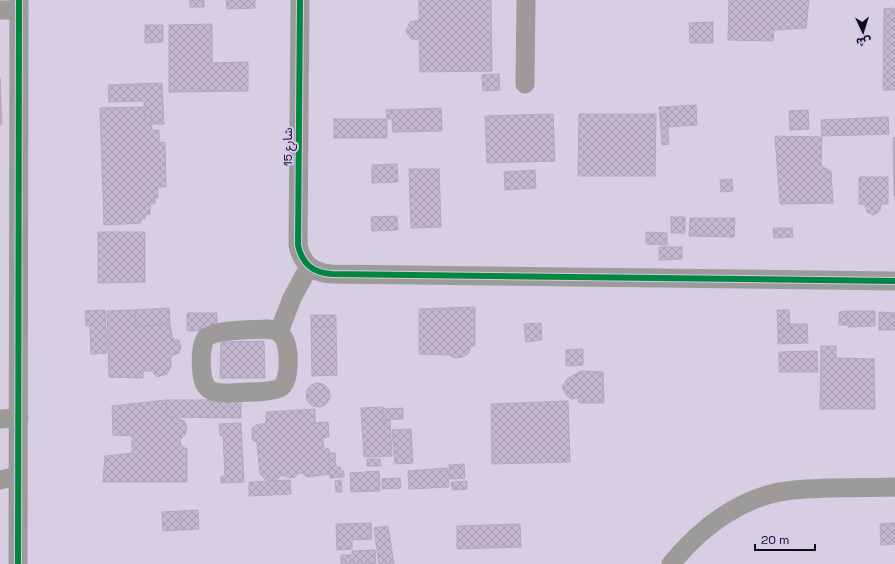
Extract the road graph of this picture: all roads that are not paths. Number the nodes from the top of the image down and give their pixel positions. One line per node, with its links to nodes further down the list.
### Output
1 (300, 0): 6 (street, شارع 15)
2 (526, 0): 5 (street)
3 (19, 5): 4 (street); 9 (street)
4 (0, 10)
5 (525, 84)
6 (309, 267): 7 (street); 8 (street)
7 (895, 281)
8 (279, 332): 8 (street)
9 (19, 418): 10 (street); 11 (street)
10 (0, 419)
11 (9, 478): 13 (street)
12 (895, 487): 14 (street)
13 (18, 564)
14 (671, 564)

